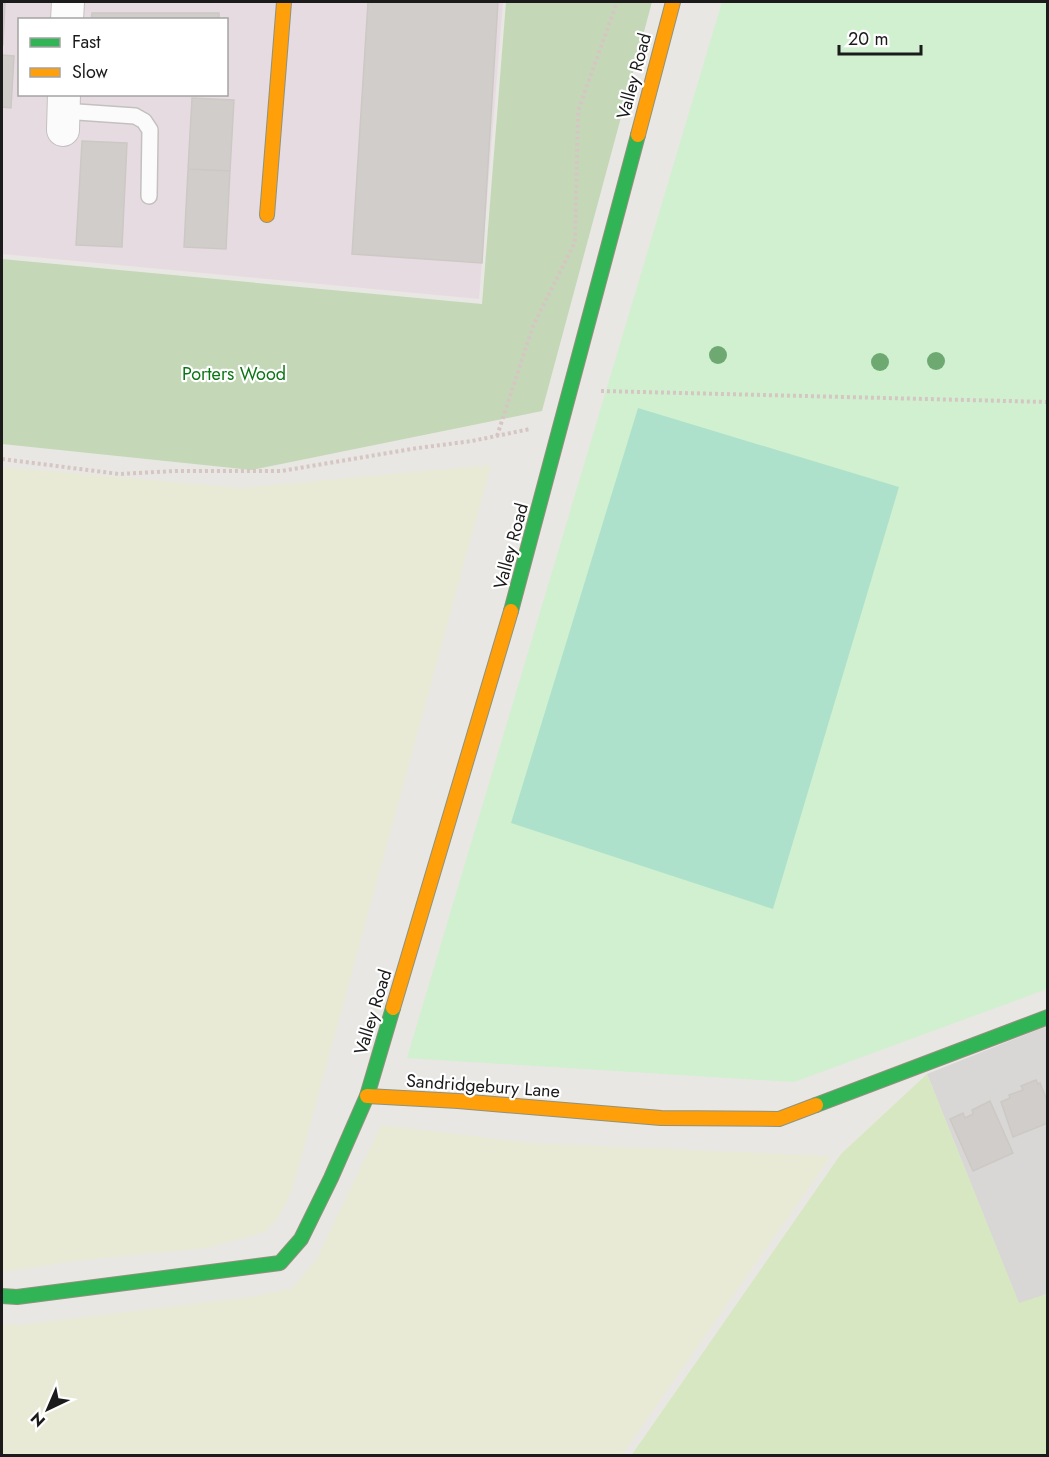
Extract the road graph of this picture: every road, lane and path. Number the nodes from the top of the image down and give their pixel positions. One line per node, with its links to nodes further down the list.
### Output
1 (68, 2): 5 (street)
2 (285, 2): 8 (street)
3 (617, 2): 12 (path)
4 (673, 2): 9 (street, Valley Road)
5 (68, 18)
6 (63, 112): 7 (lane)
7 (148, 196)
8 (267, 215)
9 (570, 390): 10 (path); 11 (street, Valley Road)
10 (1047, 402)
11 (562, 419): 12 (path); 15 (street, Valley Road)
12 (497, 436): 13 (path)
13 (2, 459)
14 (1047, 1017): 15 (street, Sandridgebury Lane)
15 (367, 1096): 16 (street)
16 (2, 1296)

